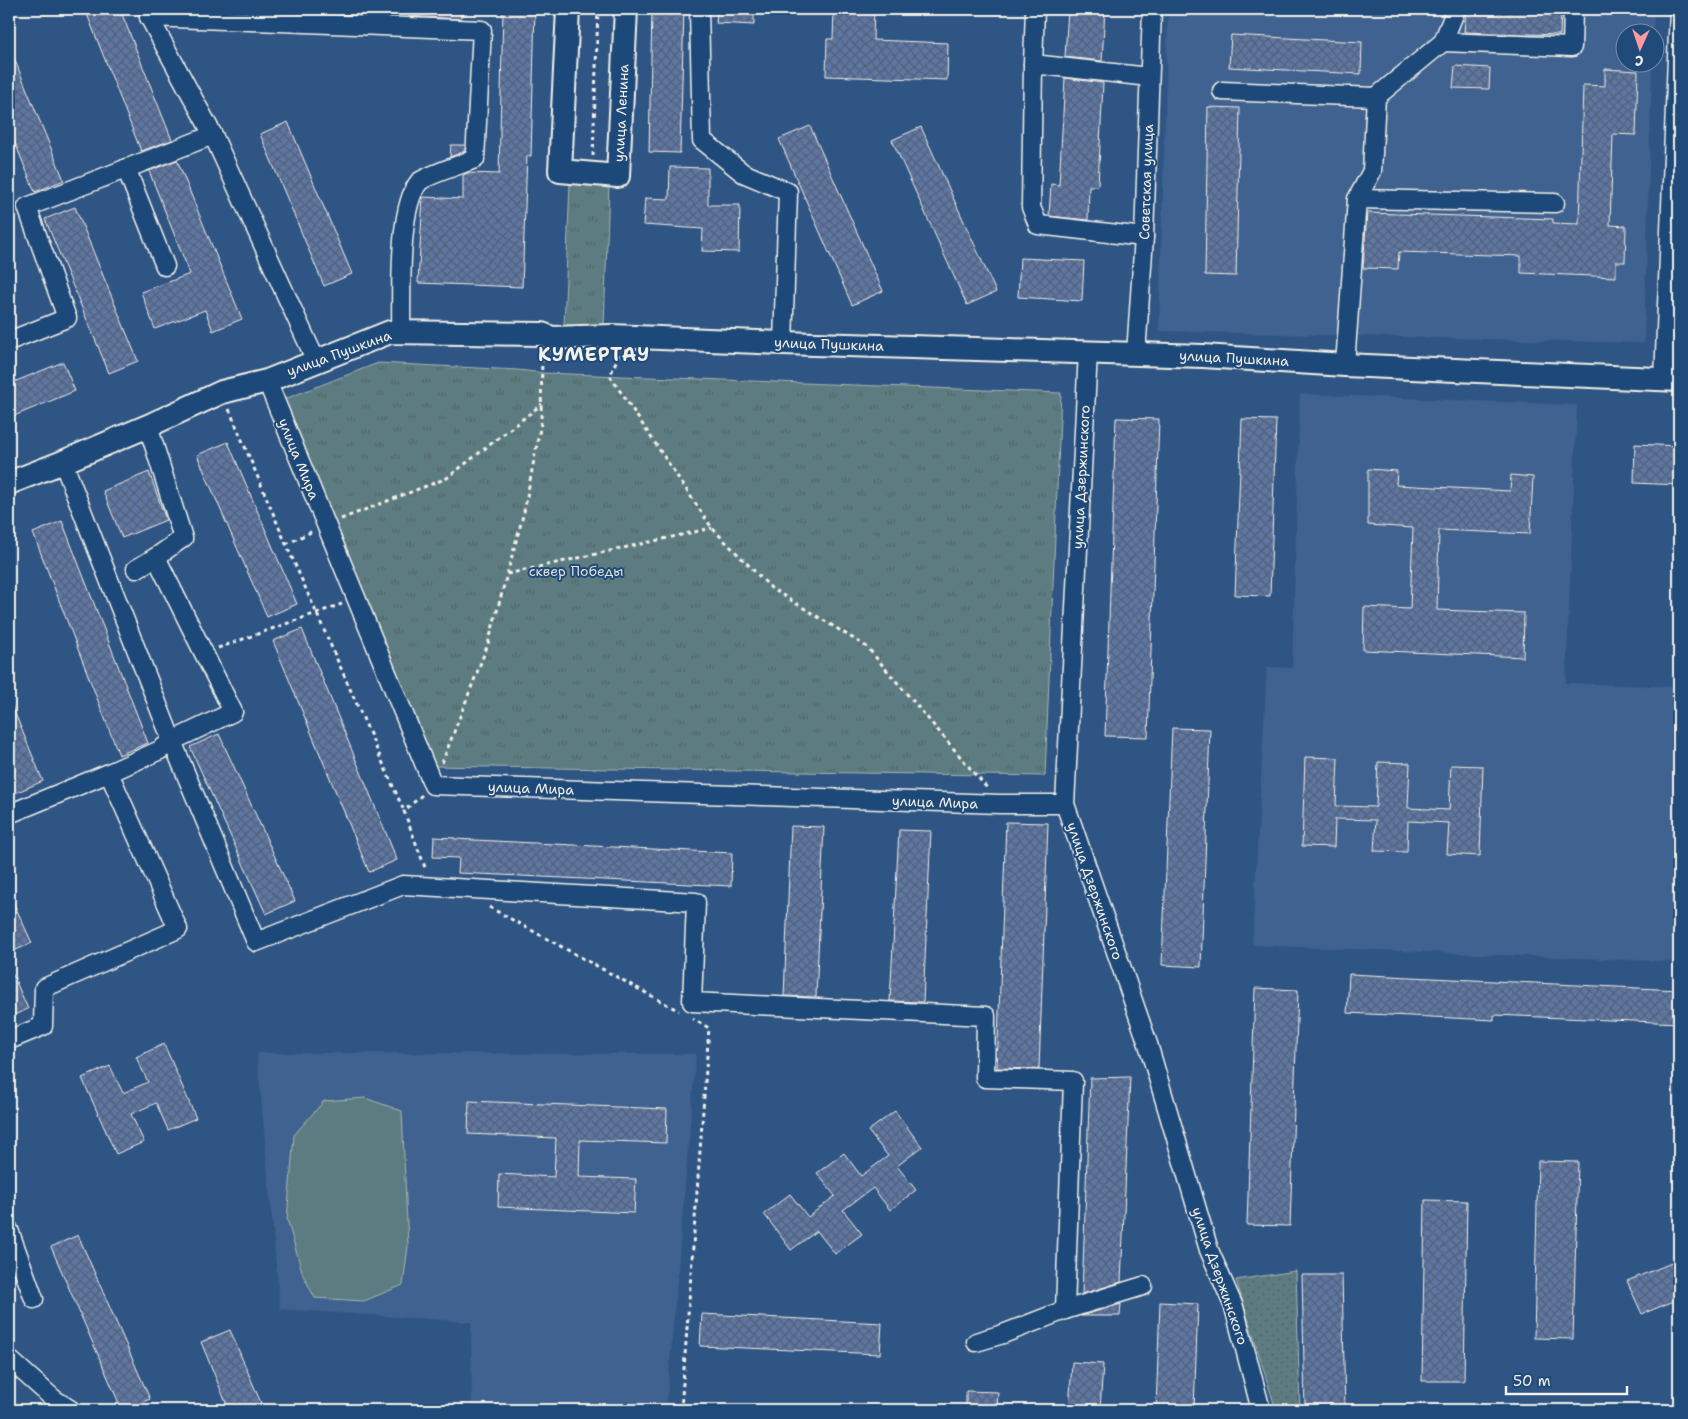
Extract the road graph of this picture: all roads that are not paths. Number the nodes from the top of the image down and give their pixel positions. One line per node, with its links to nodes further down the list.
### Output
1 (568, 9): 2 (main road, улица Ленина)
2 (626, 9)
3 (699, 9): 22 (street)
4 (1034, 9): 10 (street)
5 (1152, 9): 11 (street, Советская улица)
6 (1456, 9): 9 (street)
7 (1573, 9): 9 (street)
8 (1679, 9): 27 (street)
9 (1443, 42): 13 (street)
10 (1032, 64): 11 (street); 18 (street)
11 (1149, 77): 18 (street, Советская улица)
12 (1222, 91): 13 (street)
13 (1376, 97): 16 (street)
14 (213, 135): 15 (street); 20 (street); 25 (street)
15 (126, 168): 19 (street); 21 (street)
16 (1357, 199): 17 (street); 26 (street)
17 (1555, 203)
18 (1144, 237): 24 (street, Советская улица)
19 (166, 266)
20 (401, 332): 22 (main road, улица Пушкина); 25 (main road, улица Пушкина)
21 (9, 341)
22 (783, 343): 23 (main road, улица Пушкина)
23 (1088, 352): 24 (main road, улица Пушкина); 36 (street, улица Дзержинского)
24 (1136, 354): 26 (main road, улица Пушкина)
25 (316, 361): 28 (main road, улица Пушкина)
26 (1344, 365): 27 (main road, улица Пушкина)
27 (1672, 380)
28 (267, 381): 29 (main road, улица Пушкина); 36 (street, улица Мира)
29 (148, 426): 30 (main road, улица Пушкина); 32 (street)
30 (63, 462): 31 (main road, улица Пушкина); 34 (street)
31 (9, 483)
32 (156, 557): 33 (street); 34 (street)
33 (136, 569)
34 (172, 741): 35 (street); 42 (street)
35 (109, 773): 37 (street); 38 (street)
36 (1065, 804): 46 (street, улица Дзержинского)
37 (9, 814)
38 (9, 1040)
39 (9, 1230): 41 (street)
40 (1143, 1286): 42 (street)
41 (34, 1299)
42 (1065, 1310): 43 (street)
43 (976, 1342)
44 (9, 1359): 45 (street)
45 (71, 1410)
46 (1261, 1410)

